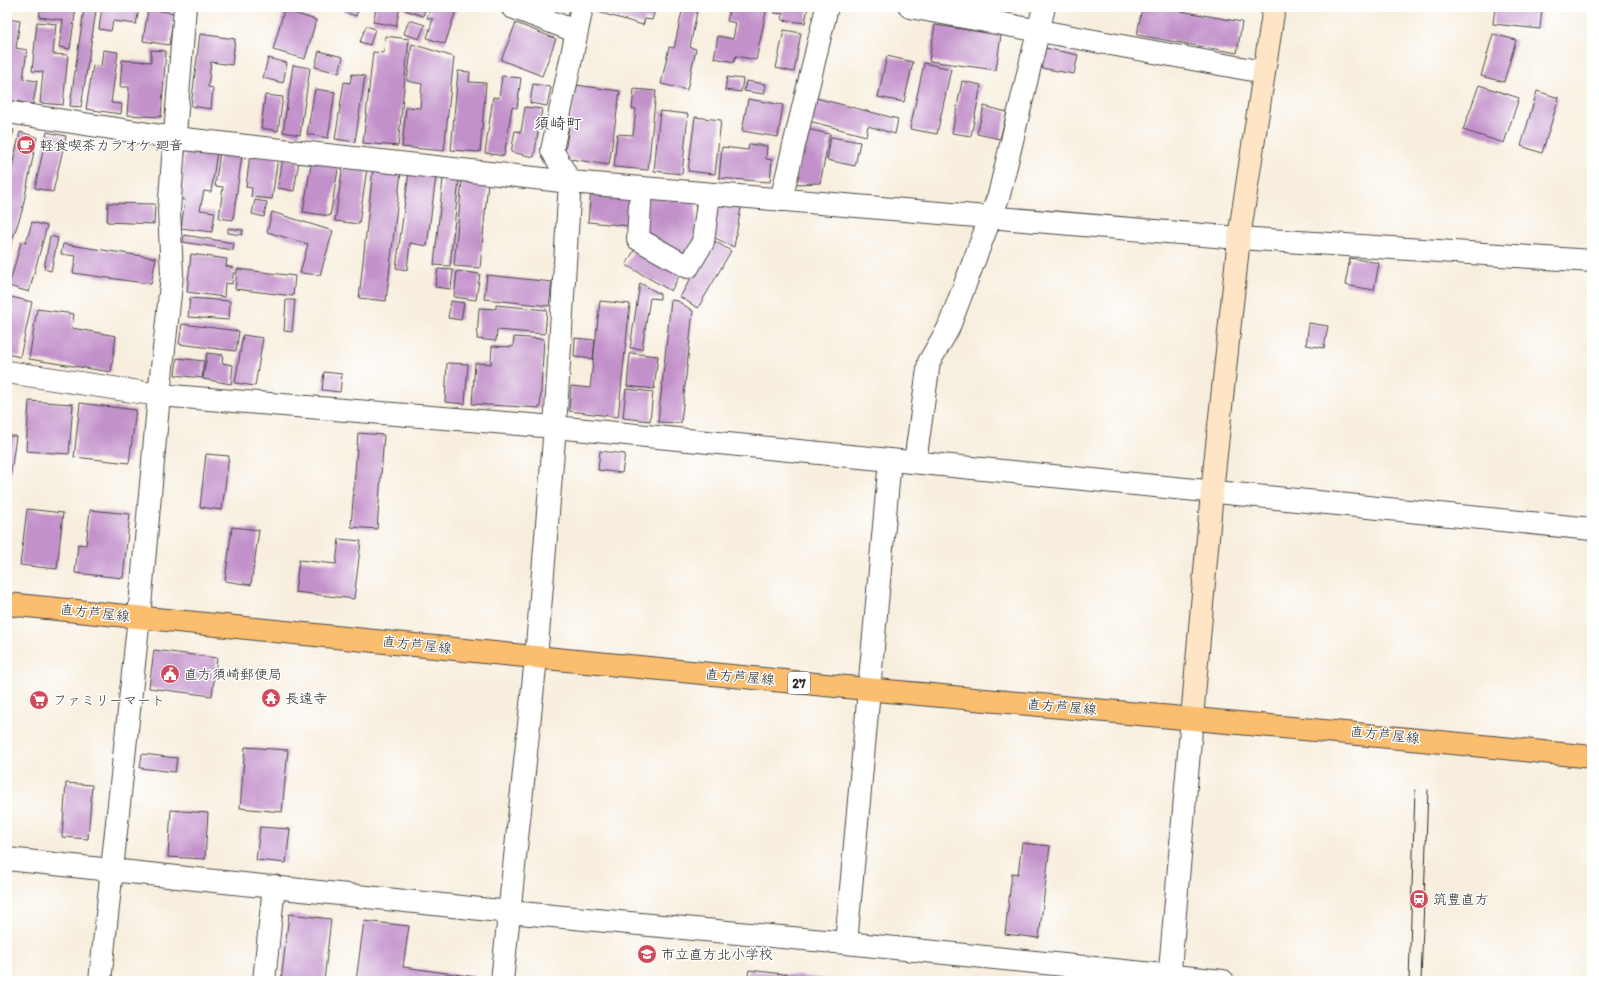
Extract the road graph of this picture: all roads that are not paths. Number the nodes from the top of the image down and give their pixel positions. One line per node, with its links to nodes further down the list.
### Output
1 (184, 7): 12 (street)
2 (512, 7): 9 (street)
3 (582, 7): 9 (street)
4 (827, 7): 16 (street)
5 (910, 7): 8 (street)
6 (1044, 7): 8 (street)
7 (1274, 7): 10 (street)
8 (1039, 30): 10 (street); 17 (street)
9 (575, 32): 13 (street)
10 (1263, 72): 18 (street)
11 (7, 112): 12 (street)
12 (176, 138): 13 (street); 21 (street)
13 (570, 182): 14 (street); 22 (street)
14 (641, 188): 15 (street); 15 (street)
15 (709, 194): 16 (street)
16 (781, 200): 17 (street)
17 (991, 218): 18 (street); 24 (street)
18 (1239, 238): 19 (street); 25 (street)
19 (1592, 261)
20 (7, 372): 21 (street)
21 (159, 395): 22 (street); 28 (street)
22 (555, 427): 23 (street); 29 (street)
23 (890, 460): 24 (street); 30 (street)
24 (915, 462): 25 (street)
25 (1212, 492): 26 (street); 31 (street)
26 (1592, 529)
27 (7, 604): 28 (main road, 直方芦屋線 / 27)
28 (139, 617): 29 (main road, 直方芦屋線 / 27); 34 (street)
29 (536, 658): 30 (main road, 直方芦屋線 / 27); 36 (street)
30 (869, 690): 31 (main road, 直方芦屋線 / 27); 37 (street)
31 (1192, 718): 32 (main road, 直方芦屋線 / 27); 38 (street)
32 (1592, 757)
33 (7, 859): 34 (street)
34 (112, 869): 35 (street); 39 (street)
35 (274, 886): 36 (street); 40 (street)
36 (510, 912): 37 (street); 41 (street)
37 (846, 942): 38 (street)
38 (1170, 979): 42 (street)
39 (100, 981)
40 (264, 981)
41 (502, 981)
42 (1223, 981)

